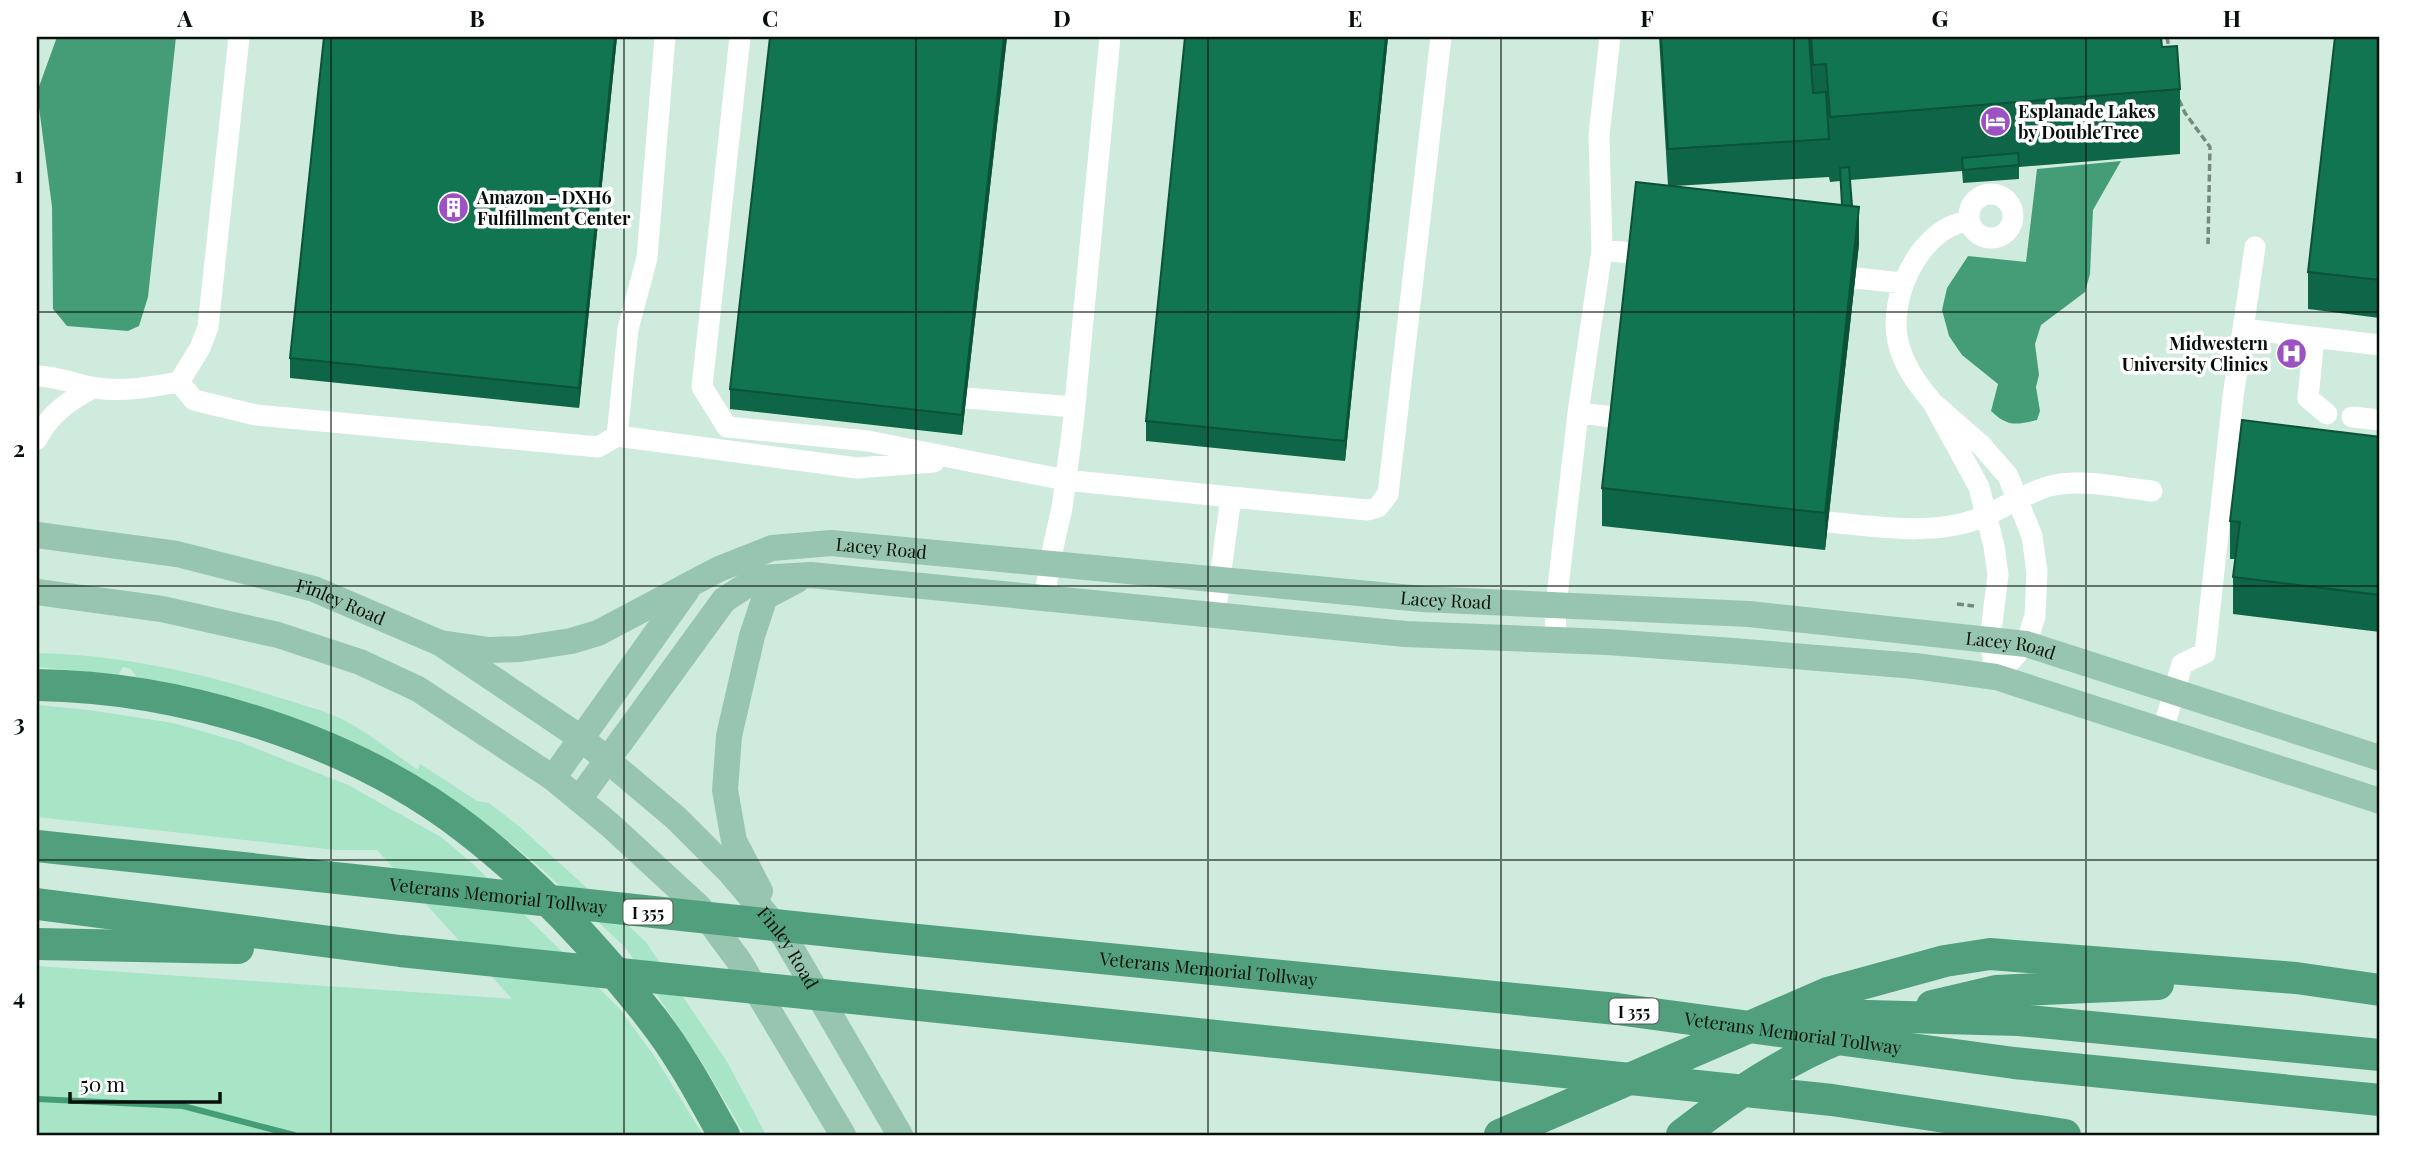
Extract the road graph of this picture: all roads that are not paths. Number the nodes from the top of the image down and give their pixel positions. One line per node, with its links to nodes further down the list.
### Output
1 (239, 37): 17 (lane)
2 (666, 37): 27 (lane)
3 (740, 37): 29 (lane)
4 (1110, 37): 21 (lane)
5 (1441, 37): 32 (lane)
6 (1610, 37): 9 (lane)
7 (1969, 220): 12 (lane)
8 (2255, 247): 13 (lane)
9 (1602, 250): 10 (lane); 22 (lane)
10 (1632, 253)
11 (1855, 278): 12 (lane)
12 (1903, 283): 20 (lane)
13 (2243, 329): 14 (lane); 51 (lane)
14 (2314, 338): 15 (lane); 23 (lane)
15 (2380, 345)
16 (37, 376): 18 (lane)
17 (179, 382): 18 (lane); 27 (lane)
18 (93, 388): 28 (lane)
19 (966, 398): 21 (lane)
20 (1933, 404): 33 (lane); 34 (lane)
21 (1074, 407): 30 (lane)
22 (1578, 413): 24 (lane); 43 (lane)
23 (2327, 414)
24 (1614, 417)
25 (2353, 417): 26 (lane)
26 (2380, 420)
27 (617, 436): 29 (lane)
28 (37, 439)
29 (962, 460): 30 (lane)
30 (1065, 480): 32 (lane); 37 (lane)
31 (2152, 491): 33 (lane)
32 (1231, 496): 39 (lane)
33 (2018, 501): 34 (lane); 48 (lane)
34 (1986, 515): 35 (lane); 45 (lane)
35 (1828, 522)
36 (37, 535): 47 (main road, Finley Road)
37 (1049, 565): 39 (main road, Lacey Road); 40 (main road, Lacey Road); 42 (lane)
38 (811, 575): 42 (main road, Lacey Road); 55 (main road, Lacey Road); 61 (main road)
39 (1220, 578): 43 (main road, Lacey Road); 44 (lane)
40 (693, 583): 47 (main road); 53 (main road, Lacey Road)
41 (37, 592): 56 (main road)
42 (1045, 599): 44 (main road, Lacey Road)
43 (1556, 605): 45 (main road, Lacey Road); 46 (lane)
44 (1215, 614): 46 (main road, Lacey Road)
45 (1990, 640): 48 (main road, Lacey Road); 49 (lane)
46 (1555, 641): 49 (main road, Lacey Road)
47 (440, 643): 53 (main road, Finley Road)
48 (2026, 644): 49 (lane); 51 (main road, Lacey Road)
49 (1996, 677): 52 (main road, Lacey Road)
50 (37, 685): 69 (highway)
51 (2174, 691): 52 (lane); 54 (main road, Lacey Road)
52 (2163, 730): 58 (main road, Lacey Road)
53 (581, 738): 55 (main road, Finley Road); 56 (main road, Lacey Road)
54 (2380, 758)
55 (607, 760): 57 (main road); 61 (main road, Finley Road)
56 (553, 778): 57 (main road)
57 (579, 799): 70 (main road)
58 (2380, 801)
59 (37, 846): 66 (highway, Veterans Memorial Tollway / I 355)
60 (37, 904): 63 (highway)
61 (783, 936): 71 (main road, Finley Road)
62 (37, 944): 63 (highway)
63 (400, 951): 74 (highway)
64 (2296, 978): 65 (highway); 72 (highway); 73 (highway)
65 (2380, 990)
66 (1617, 1009): 67 (highway); 68 (highway, Veterans Memorial Tollway / I 355)
67 (2380, 1055)
68 (2380, 1100)
69 (724, 1135)
70 (843, 1135)
71 (900, 1135)
72 (1500, 1135)
73 (1682, 1135)
74 (2065, 1135)

